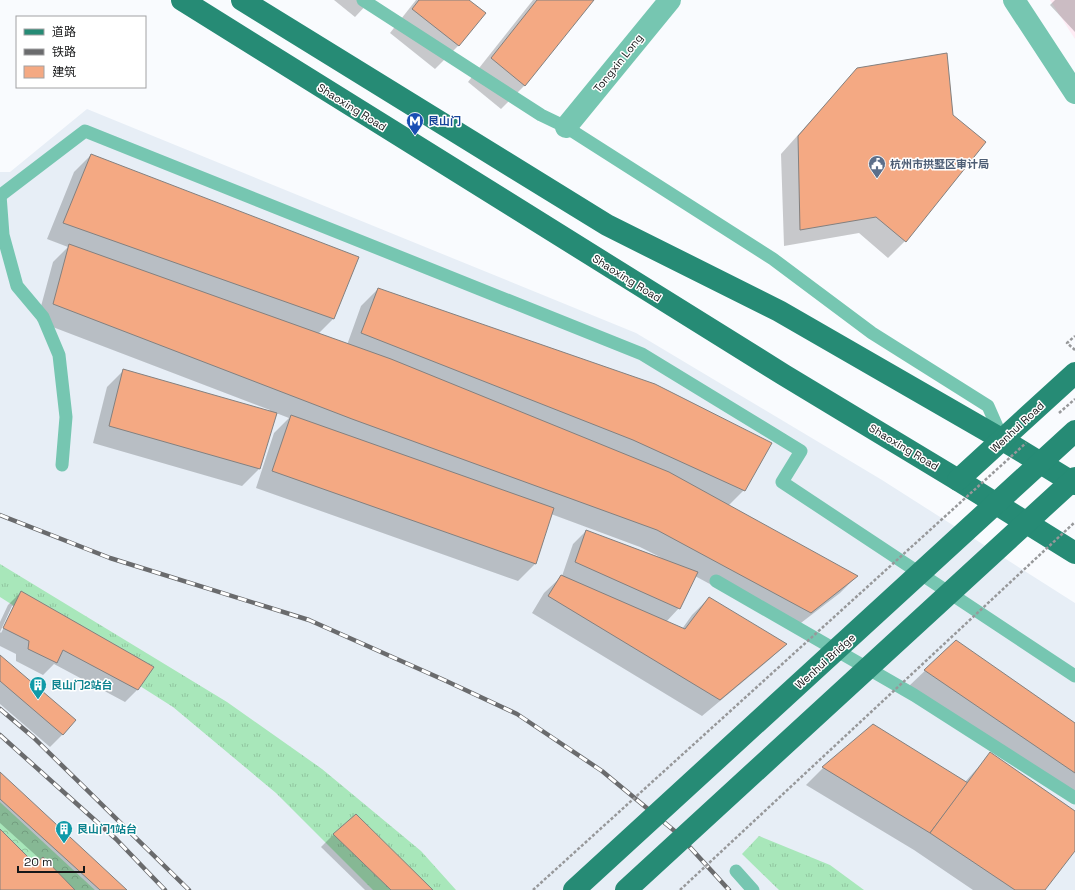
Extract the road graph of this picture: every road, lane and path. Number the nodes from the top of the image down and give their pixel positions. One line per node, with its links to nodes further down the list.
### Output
1 (182, 0): 19 (main road, Shaoxing Road)
2 (242, 0): 15 (main road)
3 (363, 0): 7 (lane)
4 (670, 0): 7 (street, Tongxin Long)
5 (1014, 0): 6 (street)
6 (1075, 93)
7 (566, 127): 15 (lane)
8 (0, 195): 17 (lane); 24 (lane)
9 (1075, 336): 10 (path)
10 (1075, 351)
11 (1075, 373): 15 (main road, Wenhui Road)
12 (1075, 399): 13 (path, bridge)
13 (1057, 415)
14 (1075, 431): 28 (main road, Wenhui Bridge, bridge)
15 (1003, 440): 19 (main road, Wenhui Road); 20 (main road)
16 (1028, 441): 27 (path, bridge)
17 (62, 465)
18 (1075, 478): 29 (main road, bridge)
19 (958, 480): 22 (main road, Shaoxing Road)
20 (1075, 484)
21 (1075, 522): 30 (path, bridge)
22 (1073, 549)
23 (716, 581): 25 (lane)
24 (1075, 676)
25 (1075, 798)
26 (736, 871): 31 (lane)
27 (533, 890)
28 (574, 890)
29 (626, 890)
30 (680, 890)
31 (753, 890)

